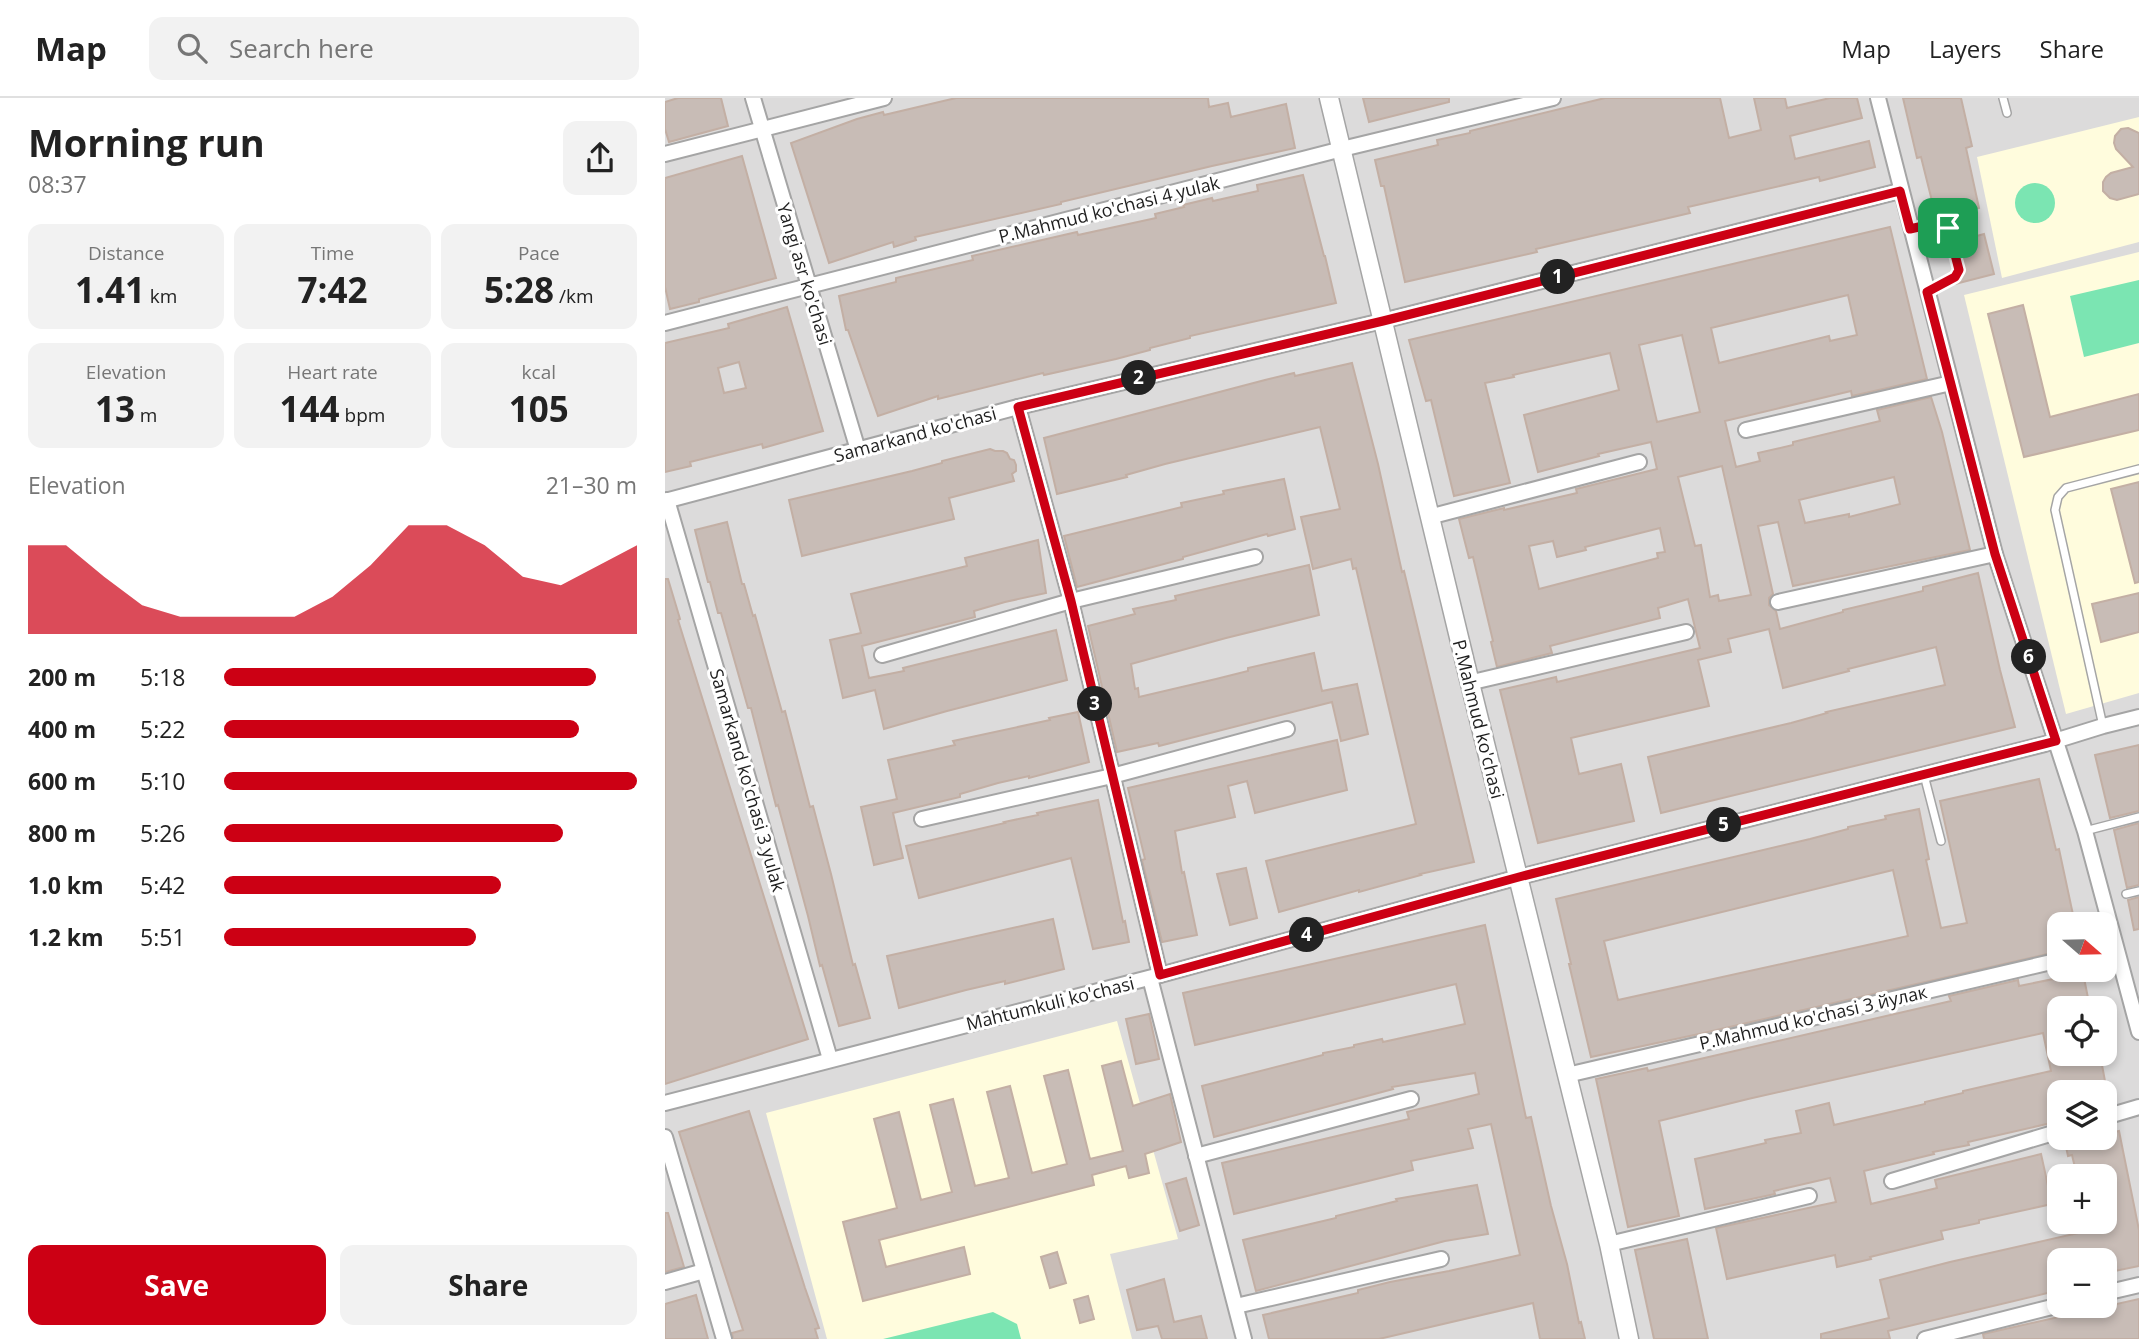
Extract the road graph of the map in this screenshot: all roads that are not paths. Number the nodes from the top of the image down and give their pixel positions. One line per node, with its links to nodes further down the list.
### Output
1 (753, 98): 8 (street, Yangi asr ko'chasi)
2 (884, 98): 8 (street)
3 (1329, 98): 9 (street, P.Mahmud ko'chasi)
4 (1553, 98): 9 (street, P.Mahmud ko'chasi 4 yulak)
5 (1878, 98): 11 (street)
6 (2003, 98): 7 (lane)
7 (2007, 113)
8 (762, 128): 10 (street); 13 (street, Yangi asr ko'chasi)
9 (1342, 149): 13 (street, P.Mahmud ko'chasi 4 yulak); 15 (street, P.Mahmud ko'chasi)
10 (665, 154)
11 (1900, 191): 12 (street); 15 (street, Samarkand ko'chasi)
12 (1910, 229): 14 (street); 14 (lane)
13 (809, 286): 16 (street, P.Mahmud ko'chasi 4 yulak); 20 (street, Yangi asr ko'chasi)
14 (1927, 292): 17 (street)
15 (1383, 321): 18 (street, Samarkand ko'chasi); 24 (street, P.Mahmud ko'chasi)
16 (665, 323)
17 (1951, 383): 19 (street); 25 (street)
18 (1018, 407): 20 (street, Samarkand ko'chasi); 27 (street)
19 (1746, 430)
20 (858, 450): 23 (street, Samarkand ko'chasi)
21 (1639, 462): 24 (street)
22 (2139, 469): 33 (lane)
23 (666, 500): 50 (street, Samarkand ko'chasi 3 yulak)
24 (1429, 517): 31 (street, P.Mahmud ko'chasi)
25 (1995, 554): 28 (street); 35 (street)
26 (1255, 557): 27 (street)
27 (1071, 601): 30 (street); 37 (street)
28 (1778, 602)
29 (1686, 632): 31 (street)
30 (882, 655)
31 (1469, 679): 42 (street, P.Mahmud ko'chasi)
32 (2139, 717): 33 (street, Mahtumkuli ko'chasi)
33 (2103, 726): 35 (street, Mahtumkuli ko'chasi)
34 (1287, 729): 37 (street)
35 (2050, 742): 36 (street, Mahtumkuli ko'chasi); 40 (street)
36 (1924, 774): 41 (lane); 42 (street, Mahtumkuli ko'chasi)
37 (1112, 776): 39 (street); 48 (street)
38 (2139, 817): 40 (lane)
39 (922, 819)
40 (2085, 831): 45 (street)
41 (1941, 841)
42 (1519, 877): 48 (street, Mahtumkuli ko'chasi); 51 (street, P.Mahmud ko'chasi)
43 (2139, 891): 44 (lane)
44 (2126, 894)
45 (2103, 912)
46 (2047, 963): 51 (street, P.Mahmud ko'chasi 3 йулак)
47 (2117, 966): 49 (street)
48 (1155, 976): 50 (street, Mahtumkuli ko'chasi); 58 (street)
49 (2139, 1032)
50 (830, 1059): 53 (street, Mahtumkuli ko'chasi)
51 (1567, 1075): 61 (street, P.Mahmud ko'chasi)
52 (1411, 1099): 58 (street)
53 (665, 1103)
54 (2139, 1107): 55 (street)
55 (2117, 1113)
56 (2047, 1135): 59 (street)
57 (665, 1138): 63 (street)
58 (1196, 1156): 67 (street)
59 (1892, 1181)
60 (1809, 1196): 61 (street)
61 (1609, 1244): 71 (street, P.Mahmud ko'chasi)
62 (1441, 1259): 67 (street)
63 (704, 1271): 64 (street); 69 (street)
64 (665, 1282)
65 (2139, 1285): 66 (street)
66 (2117, 1290)
67 (1236, 1306): 70 (street)
68 (2047, 1308): 72 (street)
69 (725, 1339)
70 (1244, 1339)
71 (1629, 1339)
72 (1925, 1339)

